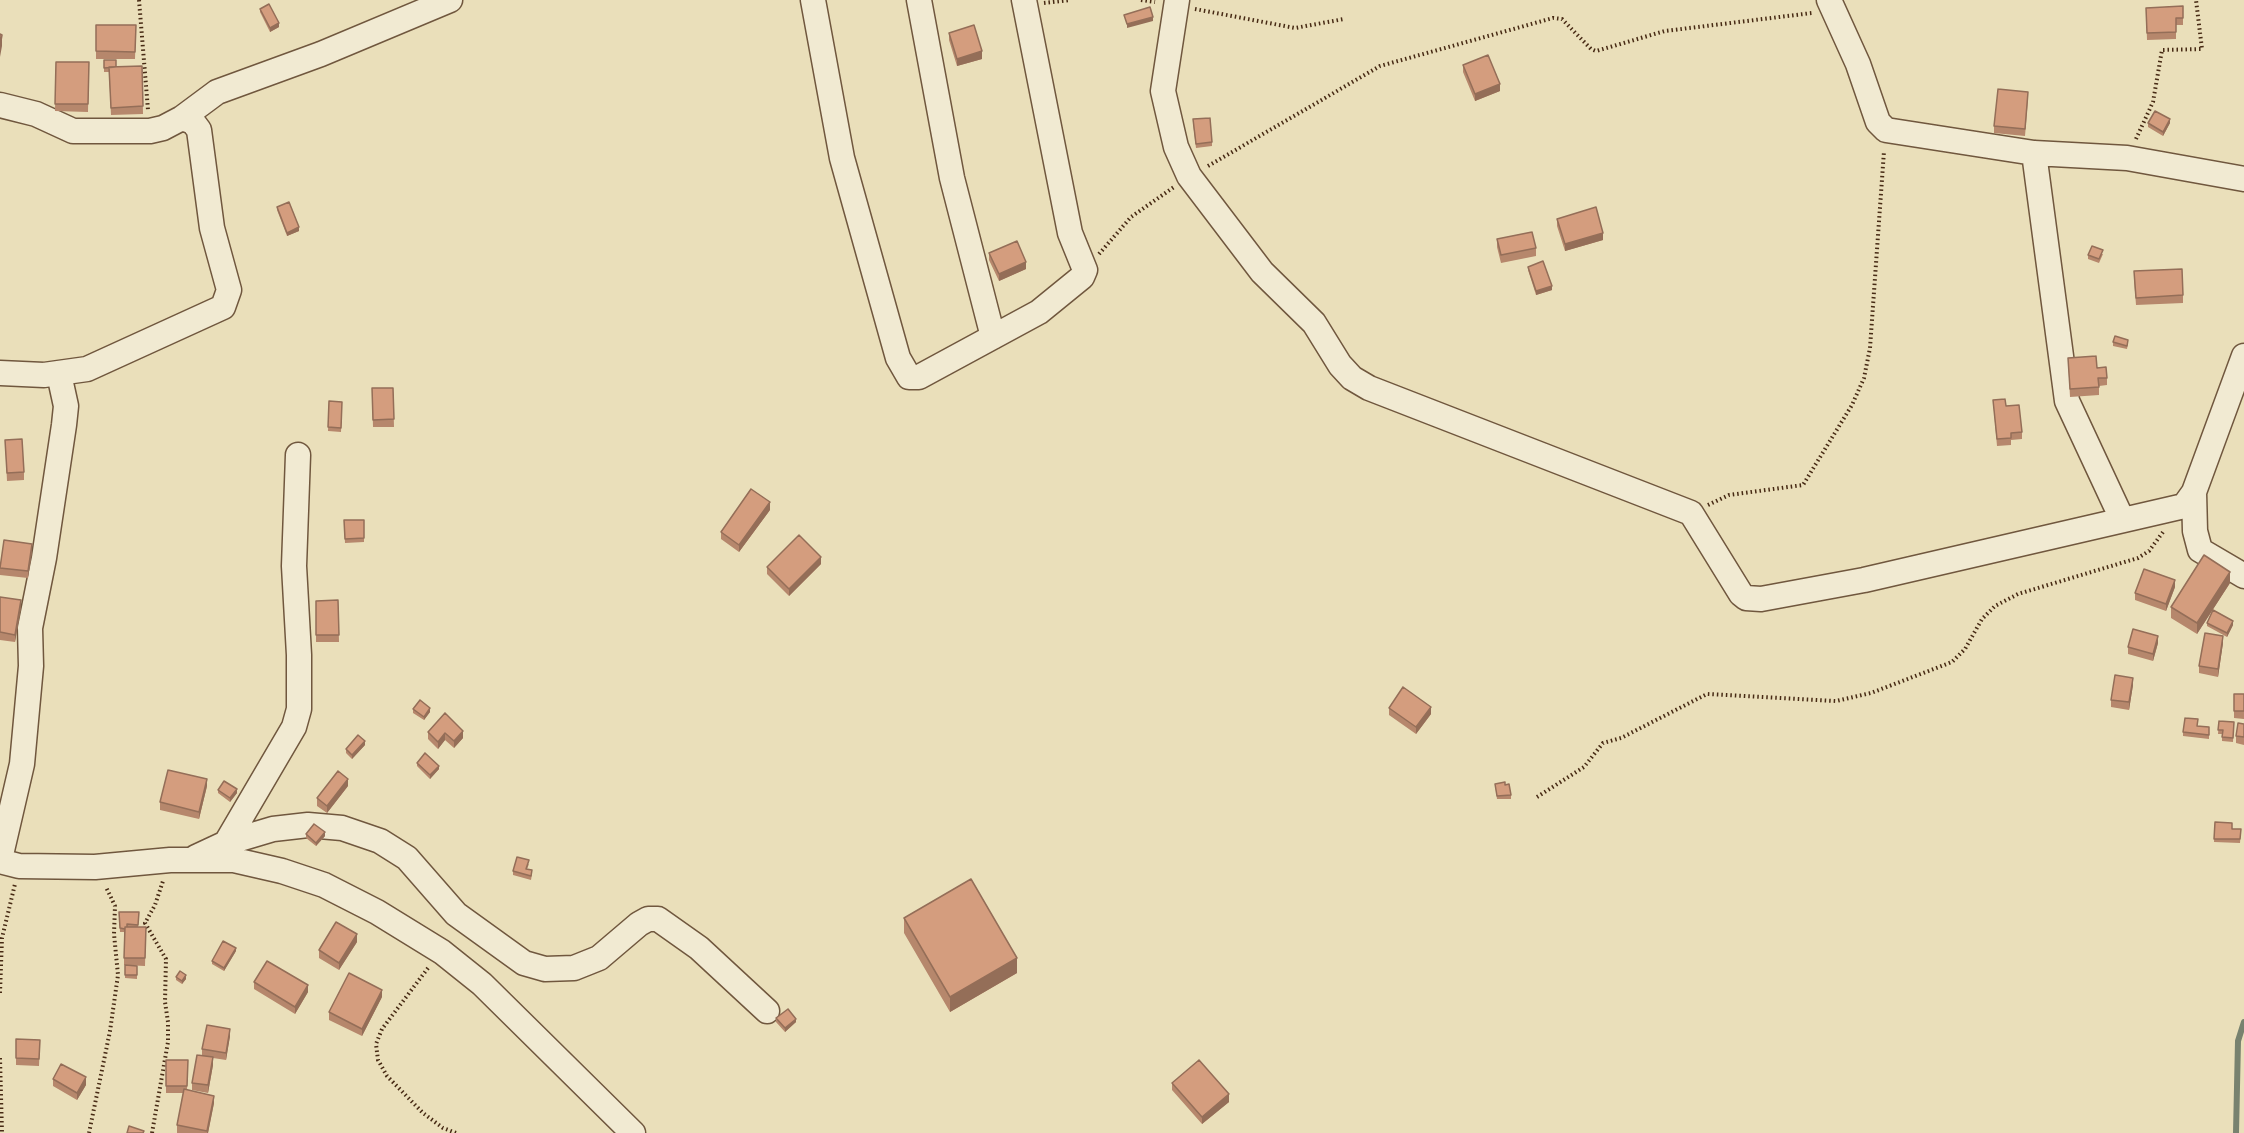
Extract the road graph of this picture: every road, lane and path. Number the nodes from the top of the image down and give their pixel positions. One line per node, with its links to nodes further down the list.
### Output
1 (140, 0): 13 (path)
2 (450, 0): 11 (street)
3 (813, 0): 19 (street)
4 (919, 0): 19 (street)
5 (1024, 0): 18 (street)
6 (2196, 0): 15 (path)
7 (1177, 3): 9 (path); 16 (street)
8 (1830, 5): 12 (street); 16 (path)
9 (1344, 19)
10 (0, 105): 13 (street)
11 (182, 118): 13 (street); 22 (street)
12 (1886, 130): 14 (street); 25 (path)
13 (150, 131)
14 (2034, 153): 15 (street); 26 (street)
15 (2127, 158): 17 (street)
16 (1188, 176): 18 (path); 25 (street)
17 (2244, 179)
18 (1085, 270): 19 (street)
19 (993, 337)
20 (2244, 356): 24 (street)
21 (0, 373): 22 (street)
22 (59, 374): 31 (street)
23 (298, 455): 29 (street)
24 (2189, 499): 26 (street); 27 (street); 28 (path)
25 (1691, 513): 26 (street)
26 (2122, 519)
27 (2244, 576)
28 (1537, 797)
29 (226, 843): 30 (street); 35 (street)
30 (179, 860): 32 (street); 33 (street); 39 (path)
31 (6, 862): 32 (street); 34 (path)
32 (95, 867): 38 (path)
33 (442, 952): 40 (path); 41 (street)
34 (0, 993)
35 (767, 1011)
36 (0, 1058): 37 (path)
37 (2, 1133)
38 (89, 1133)
39 (152, 1133)
40 (456, 1133)
41 (633, 1133)

